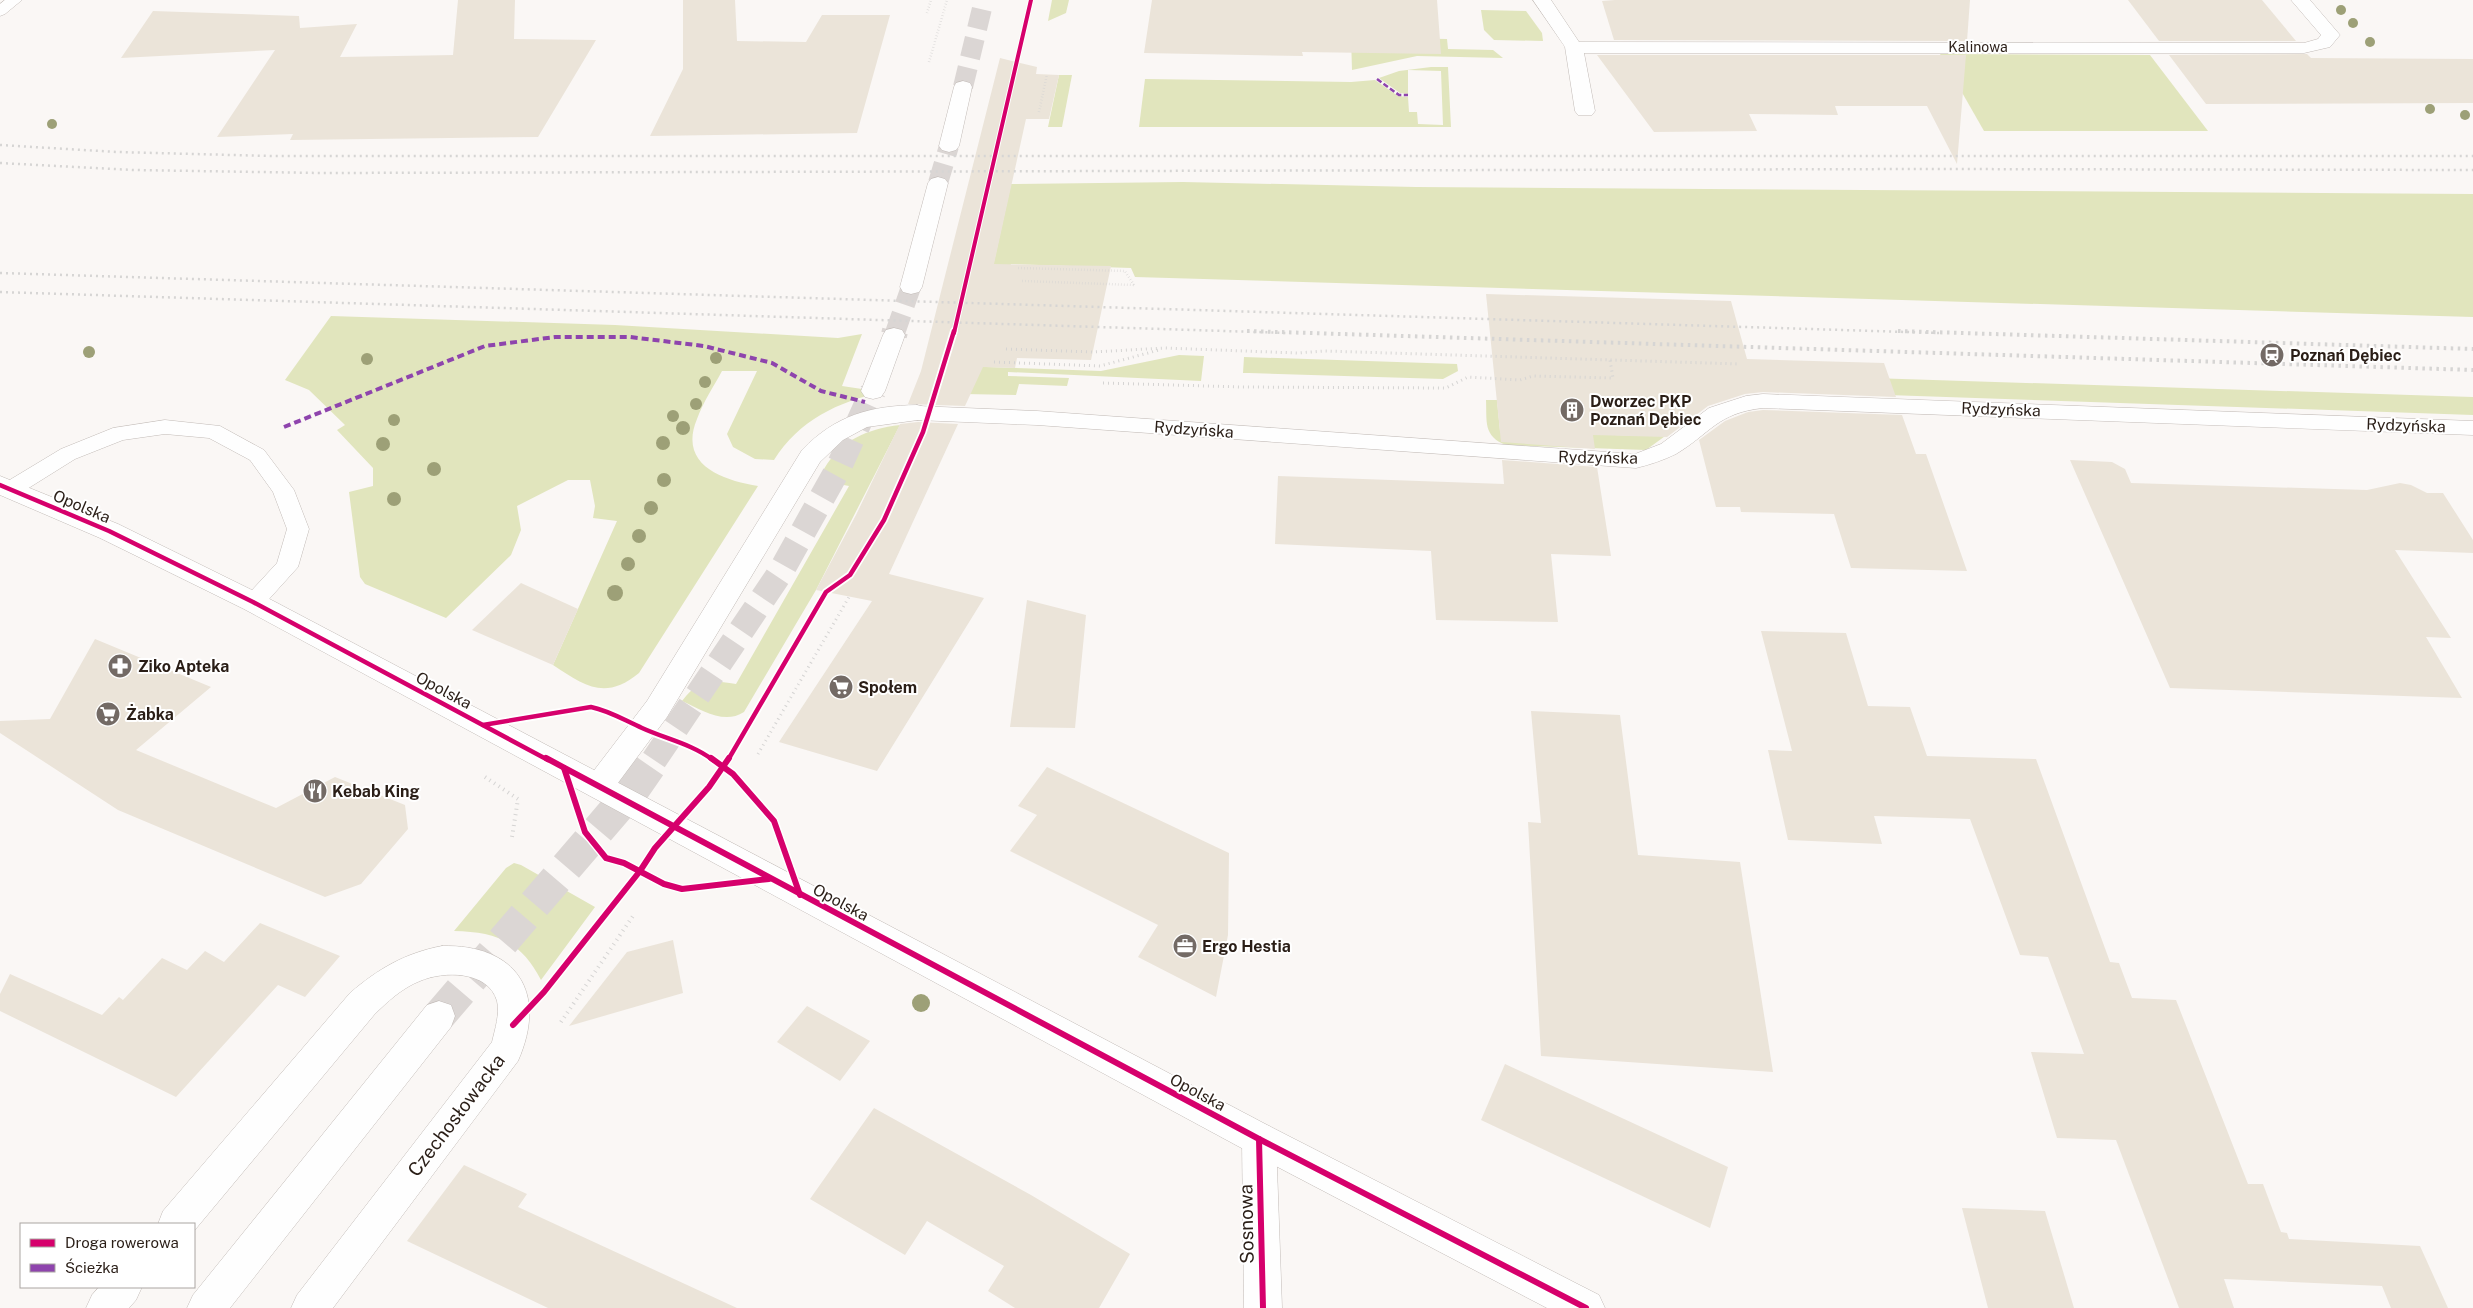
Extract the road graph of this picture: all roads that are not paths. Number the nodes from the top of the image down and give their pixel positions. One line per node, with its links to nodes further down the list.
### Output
1 (14, 0): 4 (lane)
2 (1542, 0): 5 (street)
3 (2300, 0): 5 (street, Kalinowa)
4 (0, 11)
5 (1574, 46): 7 (street)
6 (963, 87): 8 (street)
7 (1585, 111)
8 (949, 146)
9 (938, 183): 10 (street)
10 (911, 287)
11 (894, 335): 12 (street)
12 (873, 391)
13 (918, 413): 14 (lane, Rydzyńska); 17 (street)
14 (2473, 428)
15 (6, 487): 16 (street, Opolska); 16 (lane)
16 (253, 602): 17 (street, Opolska)
17 (599, 786): 19 (street, Opolska)
18 (439, 1016): 23 (street)
19 (1259, 1139): 25 (street, Sosnowa); 26 (street, Opolska)
20 (177, 1223): 24 (street, Czechosłowacka)
21 (122, 1288): 22 (street)
22 (106, 1308)
23 (206, 1308)
24 (310, 1308)
25 (1263, 1308)
26 (1586, 1308)

